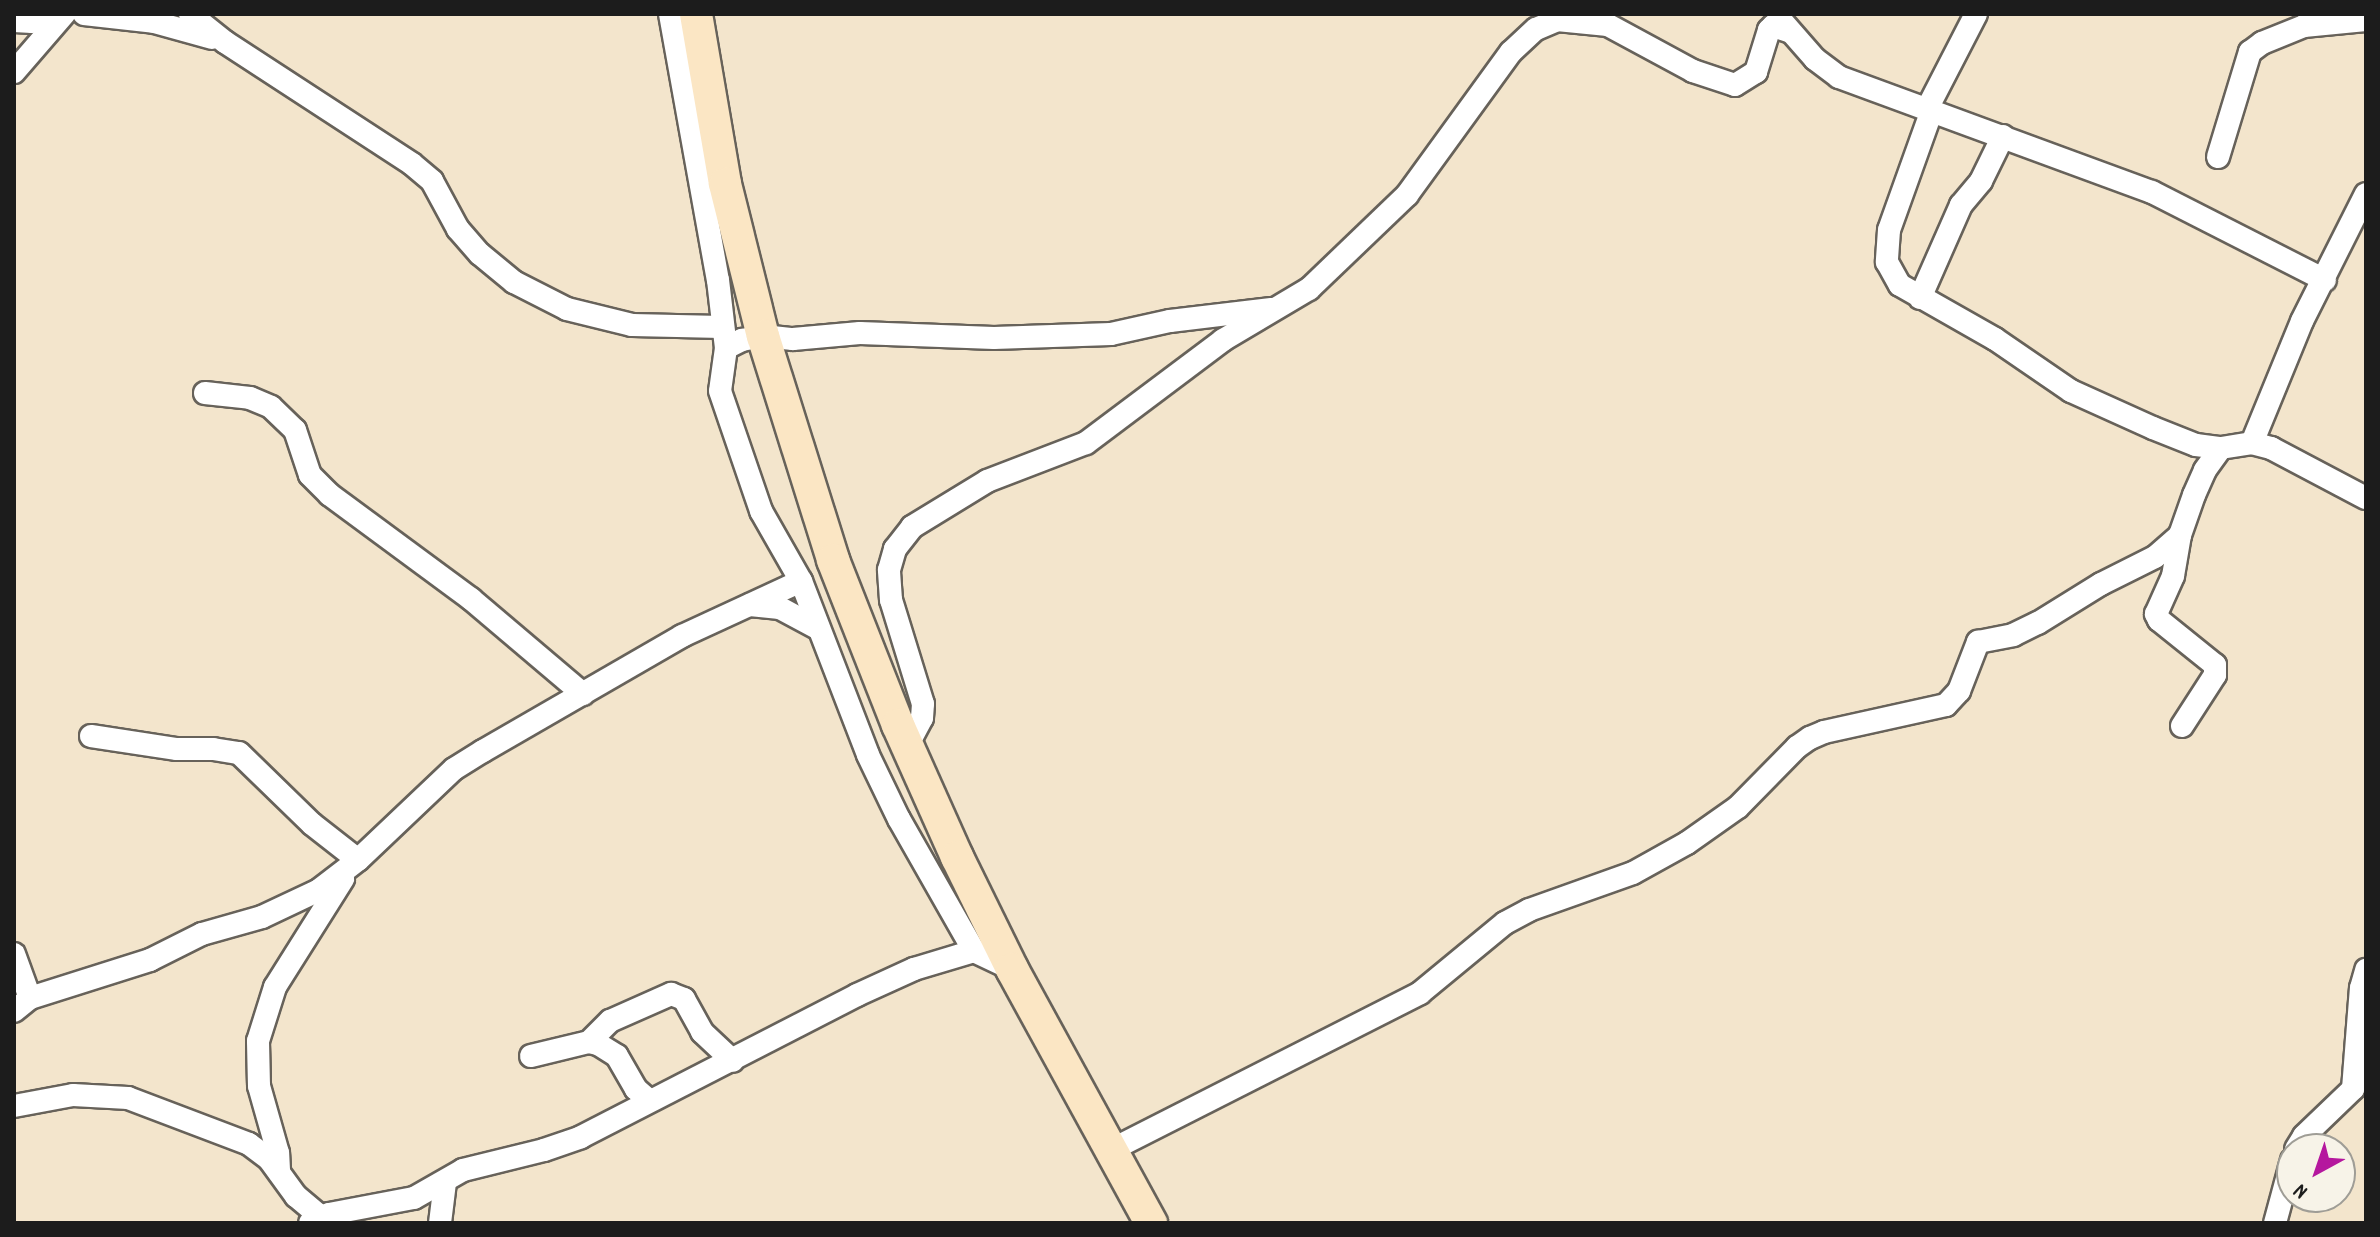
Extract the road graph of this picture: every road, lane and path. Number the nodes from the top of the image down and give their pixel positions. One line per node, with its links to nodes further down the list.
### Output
1 (62, 14): 8 (street); 11 (street)
2 (84, 14): 10 (street)
3 (190, 14): 10 (street)
4 (670, 14): 20 (street)
5 (696, 14): 19 (main road)
6 (1976, 14): 12 (street)
7 (2366, 20): 14 (street)
8 (14, 21)
9 (1783, 22): 12 (street); 18 (street)
10 (225, 42): 20 (street)
11 (14, 72)
12 (1929, 110): 13 (street); 17 (street)
13 (2003, 136): 16 (street); 17 (street)
14 (2218, 157)
15 (2366, 195): 16 (street)
16 (2325, 280): 22 (street)
17 (1920, 298): 23 (street)
18 (1276, 308): 19 (street); 32 (street)
19 (763, 336): 20 (street); 32 (main road)
20 (724, 338): 26 (street)
21 (205, 393): 29 (street)
22 (2252, 443): 23 (street); 24 (street)
23 (2221, 448): 25 (street)
24 (2366, 498)
25 (2180, 535): 30 (street); 45 (street)
26 (801, 581): 27 (street); 28 (street)
27 (750, 605): 28 (street); 29 (street)
28 (819, 629): 34 (street)
29 (583, 694): 33 (street)
30 (2182, 726)
31 (91, 736): 33 (street)
32 (907, 746): 36 (main road)
33 (355, 862): 38 (street); 46 (street)
34 (974, 951): 36 (street); 41 (street)
35 (14, 954): 38 (street)
36 (1012, 969): 45 (main road)
37 (2364, 982): 44 (street)
38 (22, 1005)
39 (589, 1042): 40 (street); 41 (street); 42 (street)
40 (531, 1056)
41 (733, 1061): 42 (street)
42 (650, 1101): 47 (street)
43 (14, 1106): 46 (street)
44 (2307, 1133)
45 (1113, 1149): 50 (main road)
46 (279, 1170): 48 (street)
47 (445, 1182): 48 (street); 49 (street)
48 (316, 1220)
49 (440, 1223)
50 (1151, 1223)

